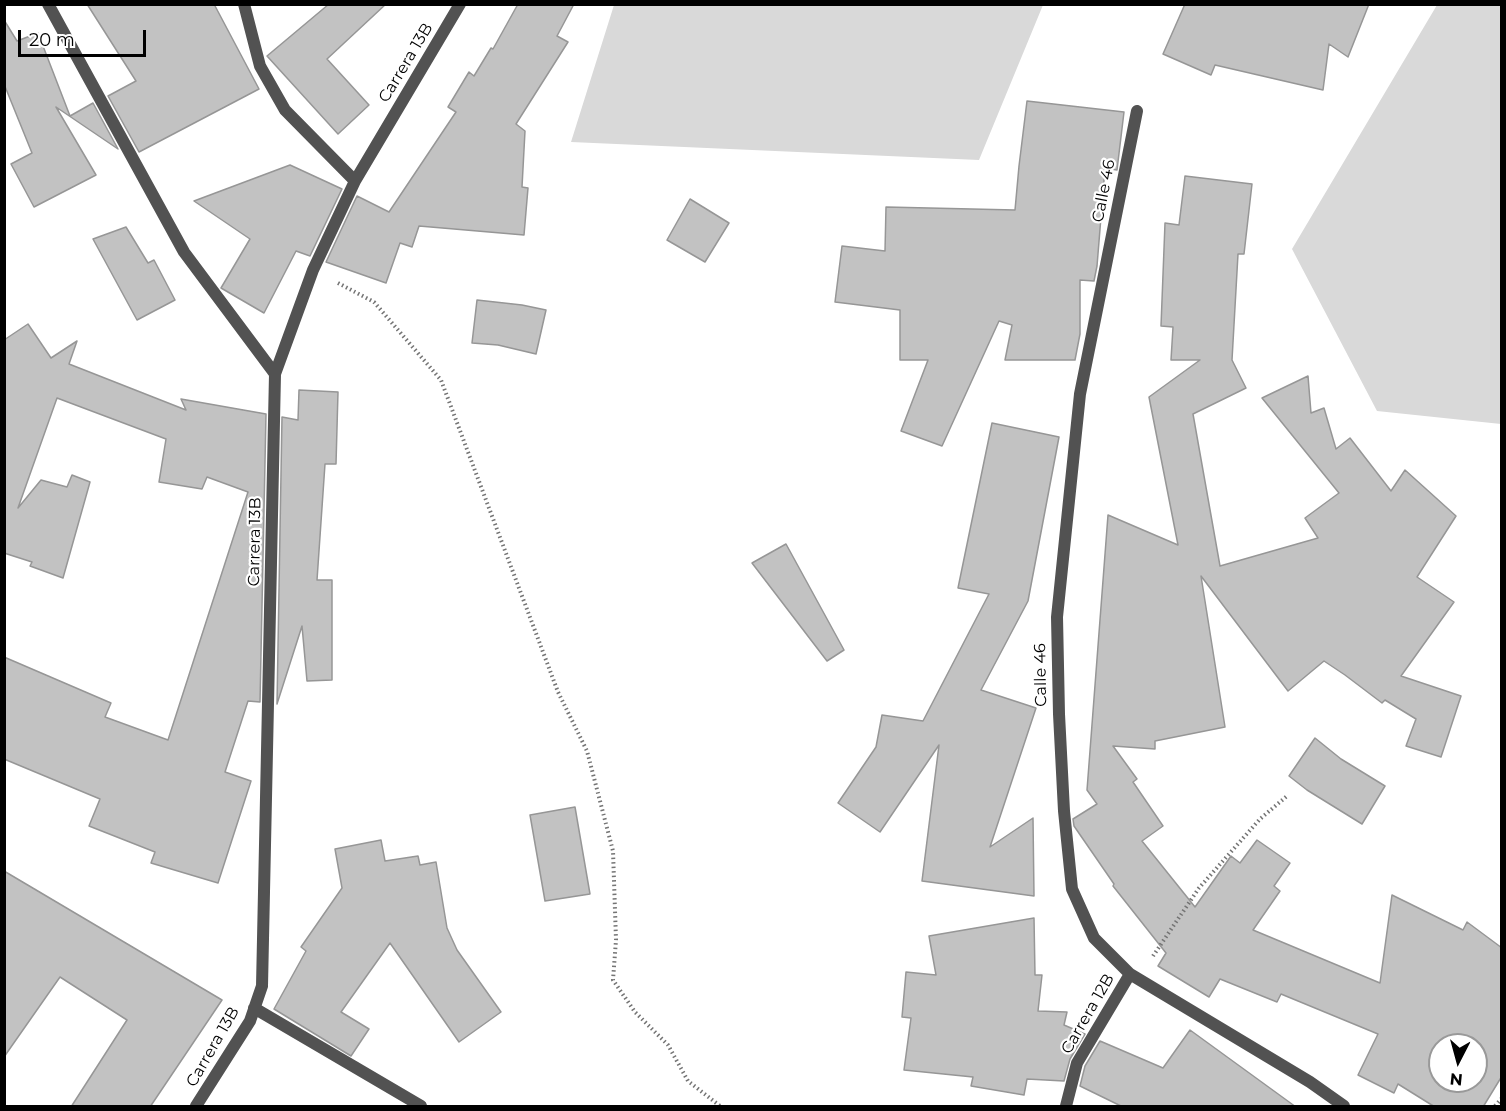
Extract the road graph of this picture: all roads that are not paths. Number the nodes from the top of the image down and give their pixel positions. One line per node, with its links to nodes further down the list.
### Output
1 (48, 4): 6 (street)
2 (244, 4): 5 (street)
3 (460, 4): 5 (street, Carrera 13B)
4 (1137, 111): 7 (street, Calle 46)
5 (355, 181): 6 (street, Carrera 13B)
6 (275, 374): 8 (street, Carrera 13B)
7 (1134, 977): 11 (street, Carrera 12B); 12 (street, Calle 46)
8 (254, 1008): 9 (street, Carrera 13B); 10 (street)
9 (196, 1107)
10 (422, 1107)
11 (1066, 1107)
12 (1344, 1107)

